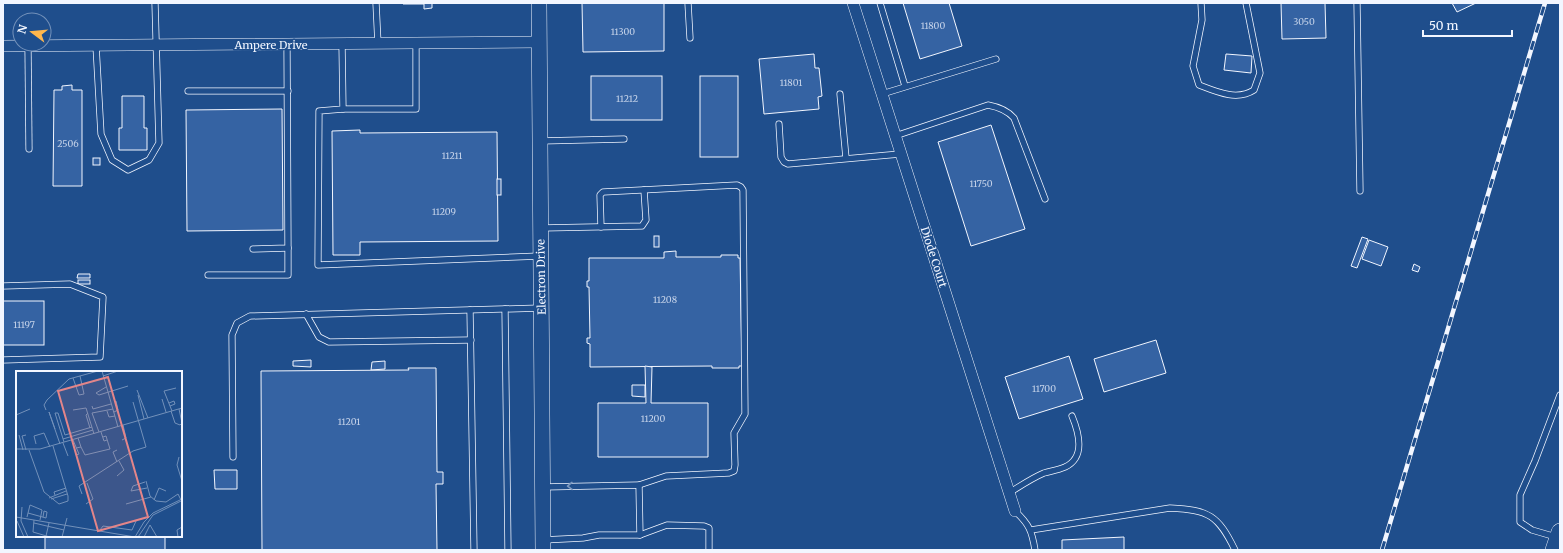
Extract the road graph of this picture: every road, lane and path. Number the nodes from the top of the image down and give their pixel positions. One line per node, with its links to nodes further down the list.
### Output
1 (155, 3): 15 (lane)
2 (376, 3): 13 (lane)
3 (539, 3): 11 (street, Electron Drive)
4 (688, 3): 10 (lane)
5 (853, 3): 25 (street, Diode Court)
6 (880, 3): 21 (lane)
7 (1201, 3): 8 (lane)
8 (1246, 3)
9 (1357, 3): 35 (lane)
10 (690, 38)
11 (539, 42): 14 (street, Ampere Drive); 30 (street, Electron Drive)
12 (342, 44): 13 (street, Ampere Drive); 16 (street, Ampere Drive); 26 (lane)
13 (378, 44): 14 (street, Ampere Drive)
14 (416, 44): 26 (lane)
15 (155, 45): 16 (street, Ampere Drive); 18 (street, Ampere Drive); 18 (lane)
16 (287, 45): 22 (lane)
17 (52, 46): 18 (street, Ampere Drive)
18 (96, 46)
19 (28, 52): 31 (lane)
20 (996, 59): 21 (lane)
21 (905, 86): 25 (lane)
22 (288, 91): 23 (lane); 39 (lane)
23 (188, 92)
24 (840, 94): 33 (lane)
25 (881, 94): 28 (street, Diode Court)
26 (344, 109): 41 (lane)
27 (779, 124): 33 (lane)
28 (895, 136): 32 (street, Diode Court); 36 (lane)
29 (624, 139): 30 (lane)
30 (540, 141): 38 (street, Electron Drive)
31 (29, 149)
32 (900, 154): 33 (lane); 55 (street, Diode Court)
33 (846, 158)
34 (644, 190): 37 (lane); 37 (lane); 53 (lane)
35 (1360, 191)
36 (1045, 199)
37 (601, 227): 38 (lane)
38 (540, 228): 41 (street, Electron Drive)
39 (288, 248): 40 (lane); 42 (lane)
40 (253, 249)
41 (541, 256): 44 (street, Electron Drive)
42 (208, 275)
43 (3, 286): 49 (lane)
44 (541, 308): 45 (lane); 54 (street, Electron Drive)
45 (505, 309): 46 (lane); 62 (lane)
46 (470, 310): 47 (lane); 48 (lane)
47 (306, 314): 48 (lane); 52 (lane)
48 (471, 340): 61 (lane)
49 (3, 360)
50 (1560, 395): 59 (lane)
51 (1072, 416): 55 (lane)
52 (233, 457)
53 (639, 485): 54 (lane, one-way to 54); 58 (lane)
54 (542, 487): 60 (street, Electron Drive)
55 (1009, 493): 56 (street, Diode Court)
56 (1015, 511): 57 (lane)
57 (1031, 530): 64 (lane); 65 (lane)
58 (640, 535): 60 (lane); 63 (lane)
59 (1557, 540)
60 (543, 545)
61 (474, 550)
62 (508, 550)
63 (709, 550)
64 (1035, 550)
65 (1235, 550)

